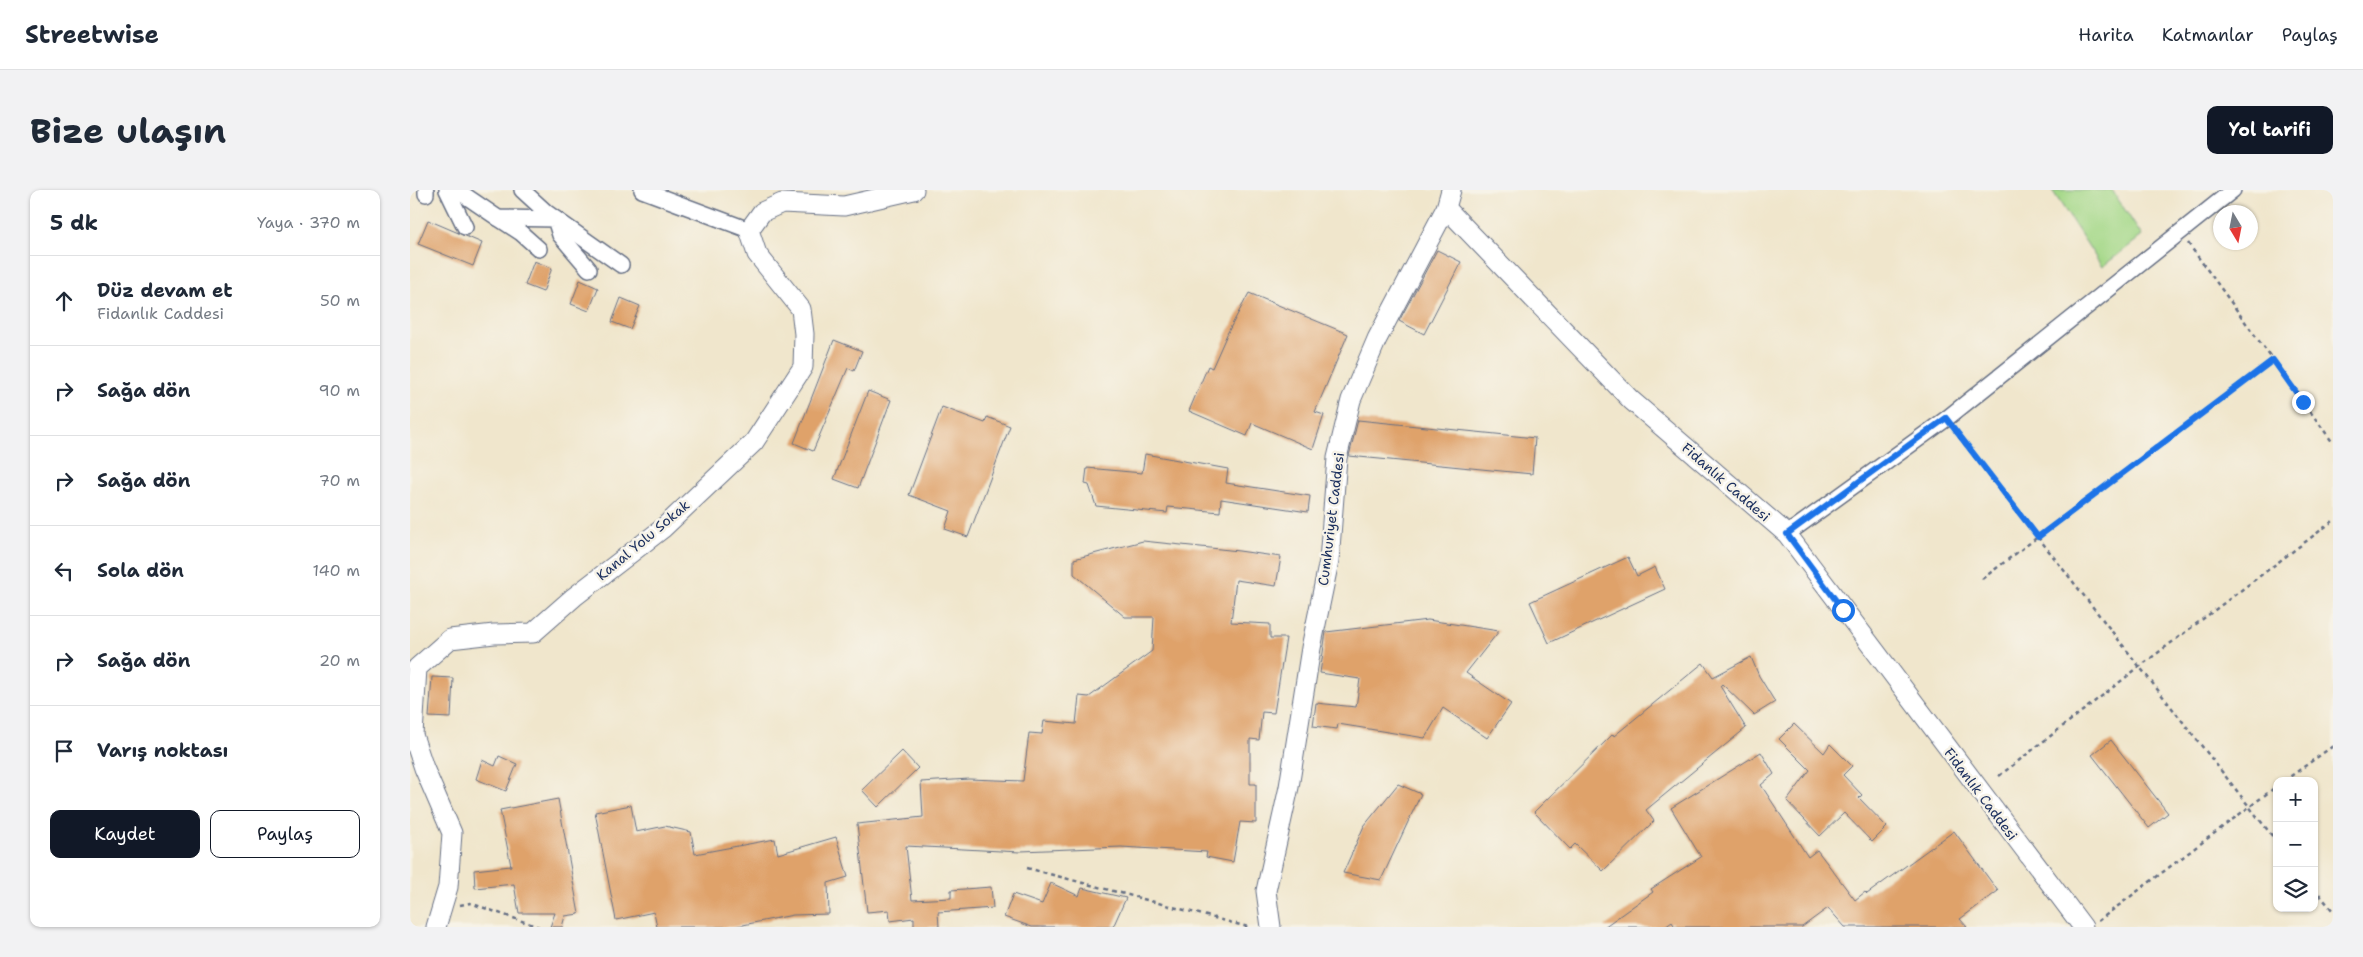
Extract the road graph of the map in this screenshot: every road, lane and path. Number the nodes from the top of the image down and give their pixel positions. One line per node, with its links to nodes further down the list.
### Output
1 (447, 190): 10 (street)
2 (457, 190): 8 (street)
3 (522, 190): 9 (street)
4 (642, 190): 11 (street)
5 (914, 190): 11 (street)
6 (2233, 190): 12 (street)
7 (1448, 199): 20 (street, Fidanlık Caddesi); 37 (street, Cumhuriyet Caddesi)
8 (498, 218): 9 (street); 13 (street)
9 (555, 219): 14 (street); 15 (street)
10 (465, 227)
11 (749, 230): 33 (street, Kanal Yolu Sokak)
12 (2180, 232): 16 (path); 17 (street)
13 (539, 249)
14 (621, 266)
15 (589, 269)
16 (2273, 360): 18 (path); 21 (path)
17 (1946, 418): 20 (street); 21 (path)
18 (2333, 443)
19 (2333, 521): 23 (path)
20 (1787, 534): 34 (street, Fidanlık Caddesi)
21 (2038, 537): 22 (path); 23 (path)
22 (1982, 579)
23 (2139, 667): 25 (path); 28 (path)
24 (2333, 746): 26 (path)
25 (1999, 776)
26 (2290, 777)
27 (2273, 789): 28 (path)
28 (2248, 807): 29 (path); 34 (path)
29 (2273, 837)
30 (1027, 868): 36 (path)
31 (2318, 893): 32 (path)
32 (2333, 911)
33 (439, 918): 35 (path)
34 (2090, 924)
35 (539, 927)
36 (1248, 927)
37 (1271, 927)

